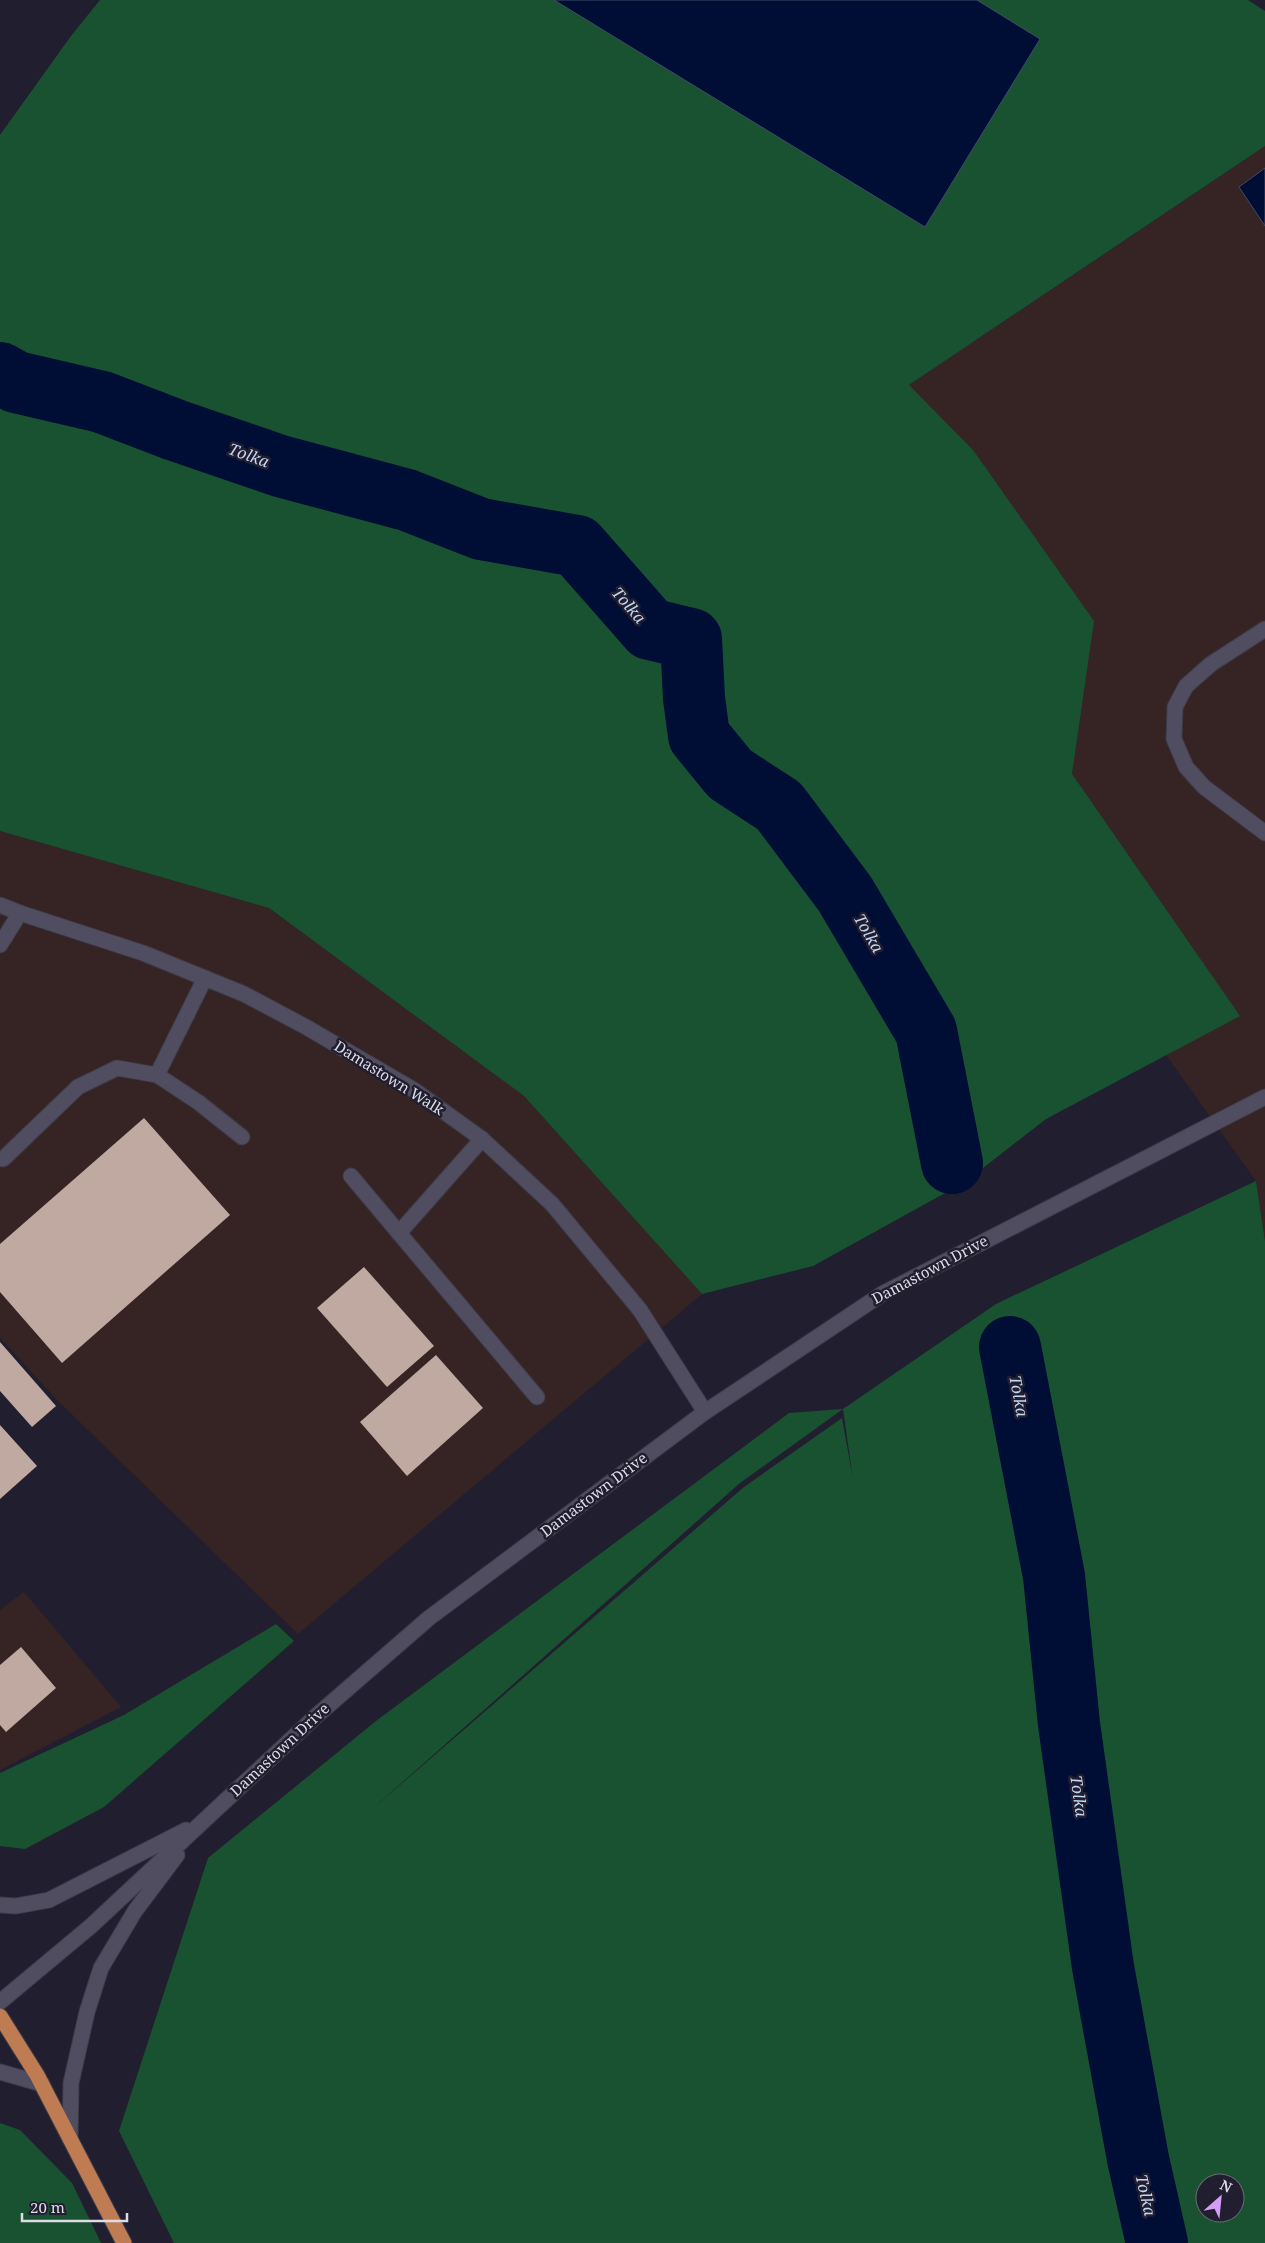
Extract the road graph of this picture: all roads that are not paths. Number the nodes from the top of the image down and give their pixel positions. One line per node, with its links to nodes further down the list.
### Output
1 (1265, 629): 2 (street)
2 (1265, 833)
3 (0, 905): 4 (street, Damastown Walk)
4 (20, 913): 5 (street); 6 (street, Damastown Walk)
5 (0, 945)
6 (205, 978): 7 (street); 10 (street, Damastown Walk)
7 (157, 1075): 9 (street); 11 (street)
8 (1265, 1097): 15 (street, Damastown Drive)
9 (242, 1137)
10 (482, 1139): 13 (street); 15 (street, Damastown Walk)
11 (3, 1159)
12 (350, 1176): 13 (street)
13 (399, 1233): 14 (street)
14 (537, 1397)
15 (705, 1412): 16 (street, Damastown Drive)
16 (203, 1822): 17 (street); 18 (street, Damastown Drive); 22 (street)
17 (0, 1904)
18 (0, 2002)
19 (0, 2016): 21 (highway)
20 (0, 2072): 21 (street)
21 (42, 2084): 22 (highway)
22 (70, 2138): 23 (highway)
23 (124, 2243)

